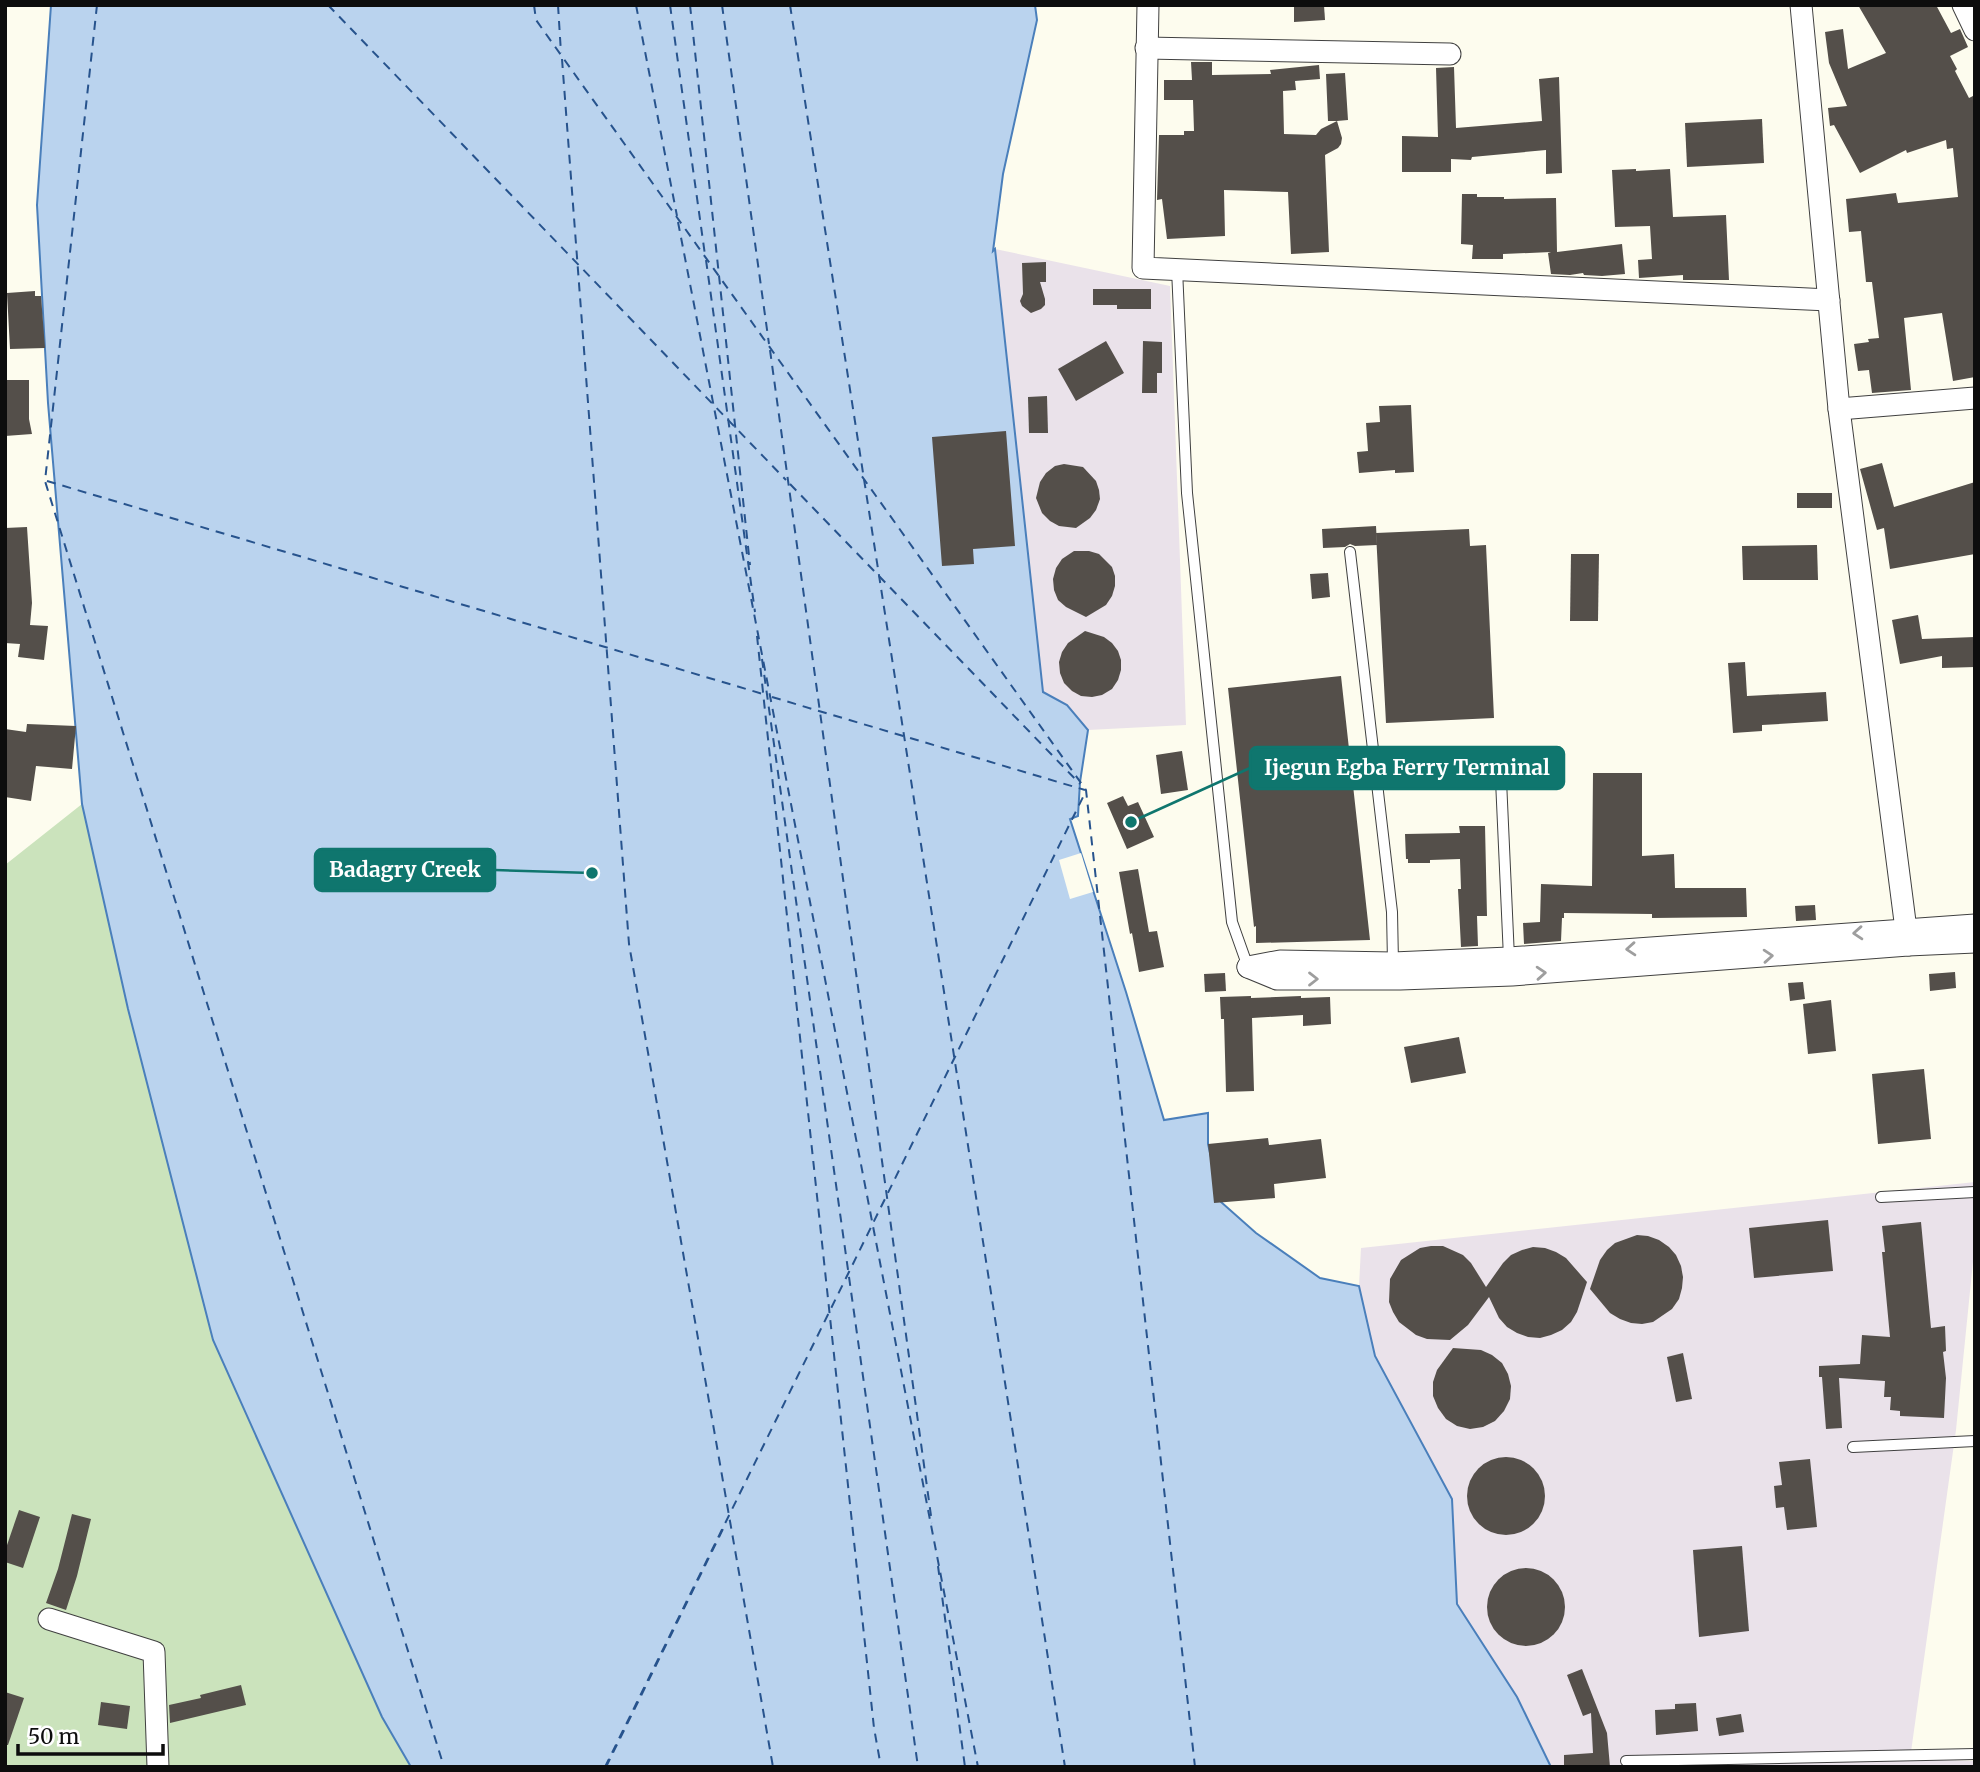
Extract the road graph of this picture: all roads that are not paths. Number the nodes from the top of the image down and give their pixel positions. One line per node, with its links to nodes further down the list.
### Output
1 (1148, 5): 5 (street)
2 (1801, 5): 8 (street)
3 (1963, 5): 4 (street)
4 (1975, 30)
5 (1146, 48): 6 (street); 7 (street)
6 (1450, 54)
7 (1177, 269): 8 (street); 18 (lane)
8 (1829, 300): 10 (street)
9 (1975, 398): 10 (street)
10 (1839, 409): 14 (street)
11 (1350, 552): 17 (lane)
12 (1501, 780): 16 (lane)
13 (1975, 925): 14 (street)
14 (1908, 937): 15 (street); 16 (street, one-way to 16); 18 (street, one-way to 14)
15 (1975, 942)
16 (1509, 958): 17 (street)
17 (1393, 963): 18 (street)
18 (1248, 967)
19 (1975, 1192): 20 (lane)
20 (1881, 1197)
21 (1975, 1441): 22 (lane)
22 (1853, 1447)
23 (49, 1619): 26 (street)
24 (1975, 1754): 25 (lane)
25 (1626, 1761)
26 (158, 1767)

